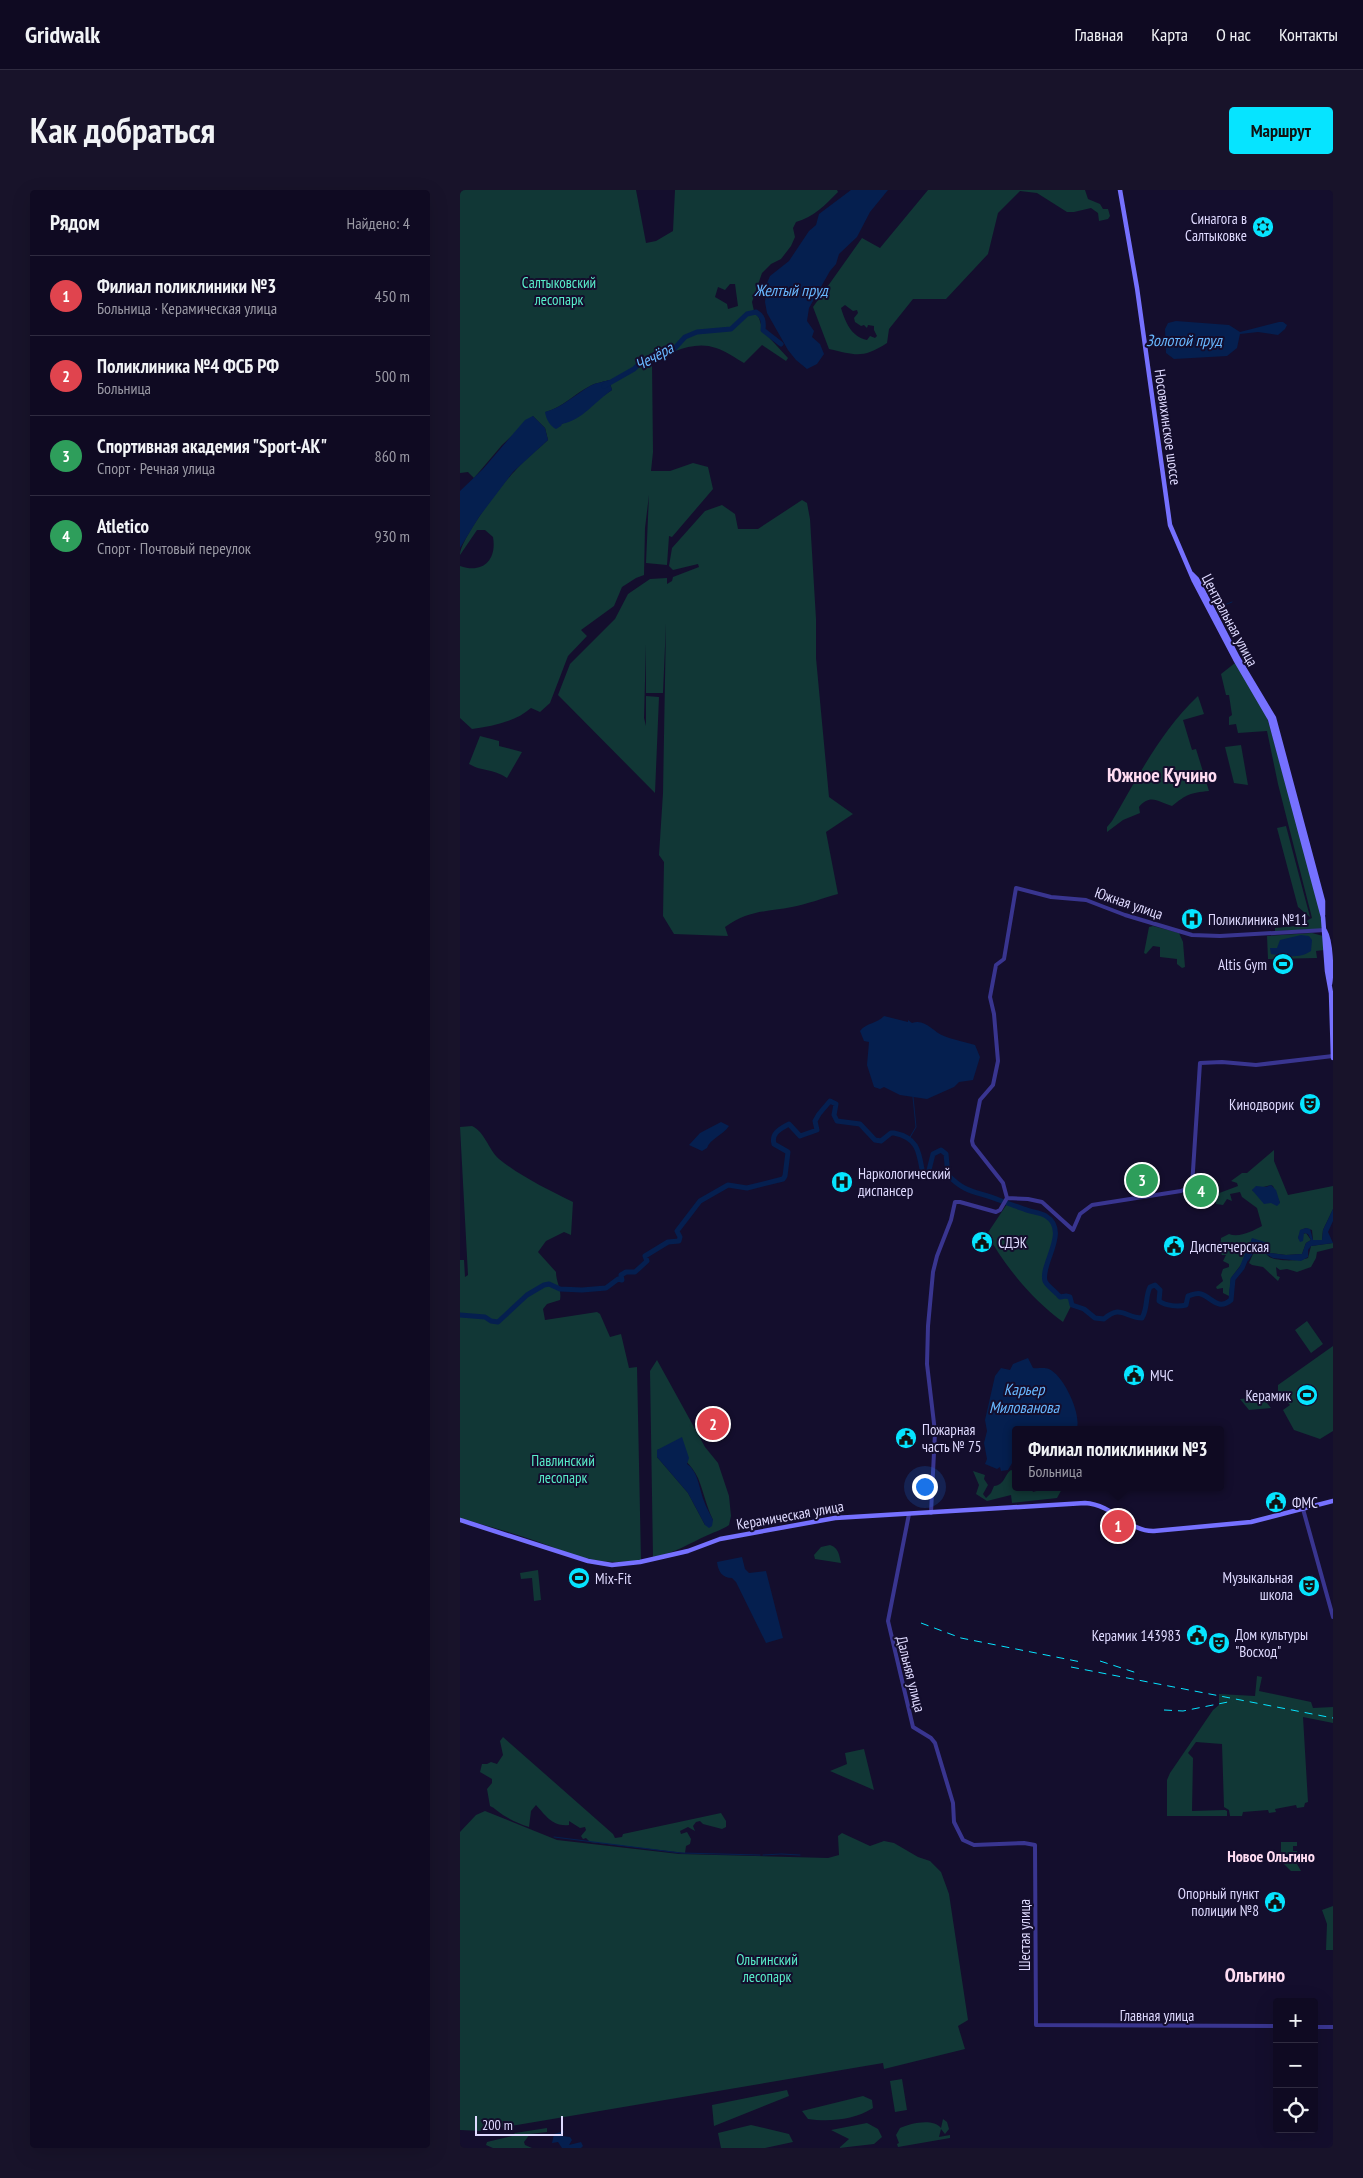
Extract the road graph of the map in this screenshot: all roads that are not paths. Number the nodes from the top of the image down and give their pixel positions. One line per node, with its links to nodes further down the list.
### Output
1 (1120, 190): 2 (main road, Носовихинское шоссе)
2 (1191, 573): 3 (main road, Центральная улица)
3 (1325, 930): 4 (main road, Центральная улица); 6 (street, Южная улица)
4 (1332, 995): 5 (main road, Центральная улица)
5 (1333, 1057): 6 (street)
6 (1007, 1199): 9 (street)
7 (1333, 1501): 8 (main road, Керамическая улица)
8 (1303, 1509): 9 (main road, Керамическая улица); 12 (street)
9 (931, 1513): 10 (main road, Керамическая улица)
10 (909, 1514): 11 (main road, Керамическая улица); 13 (street, Дальняя улица)
11 (460, 1520)
12 (1333, 1617)
13 (1035, 1845): 14 (street, Шестая улица)
14 (1036, 2025): 15 (street, Главная улица)
15 (1273, 2026)
16 (1318, 2027): 17 (street)
17 (1333, 2027)

